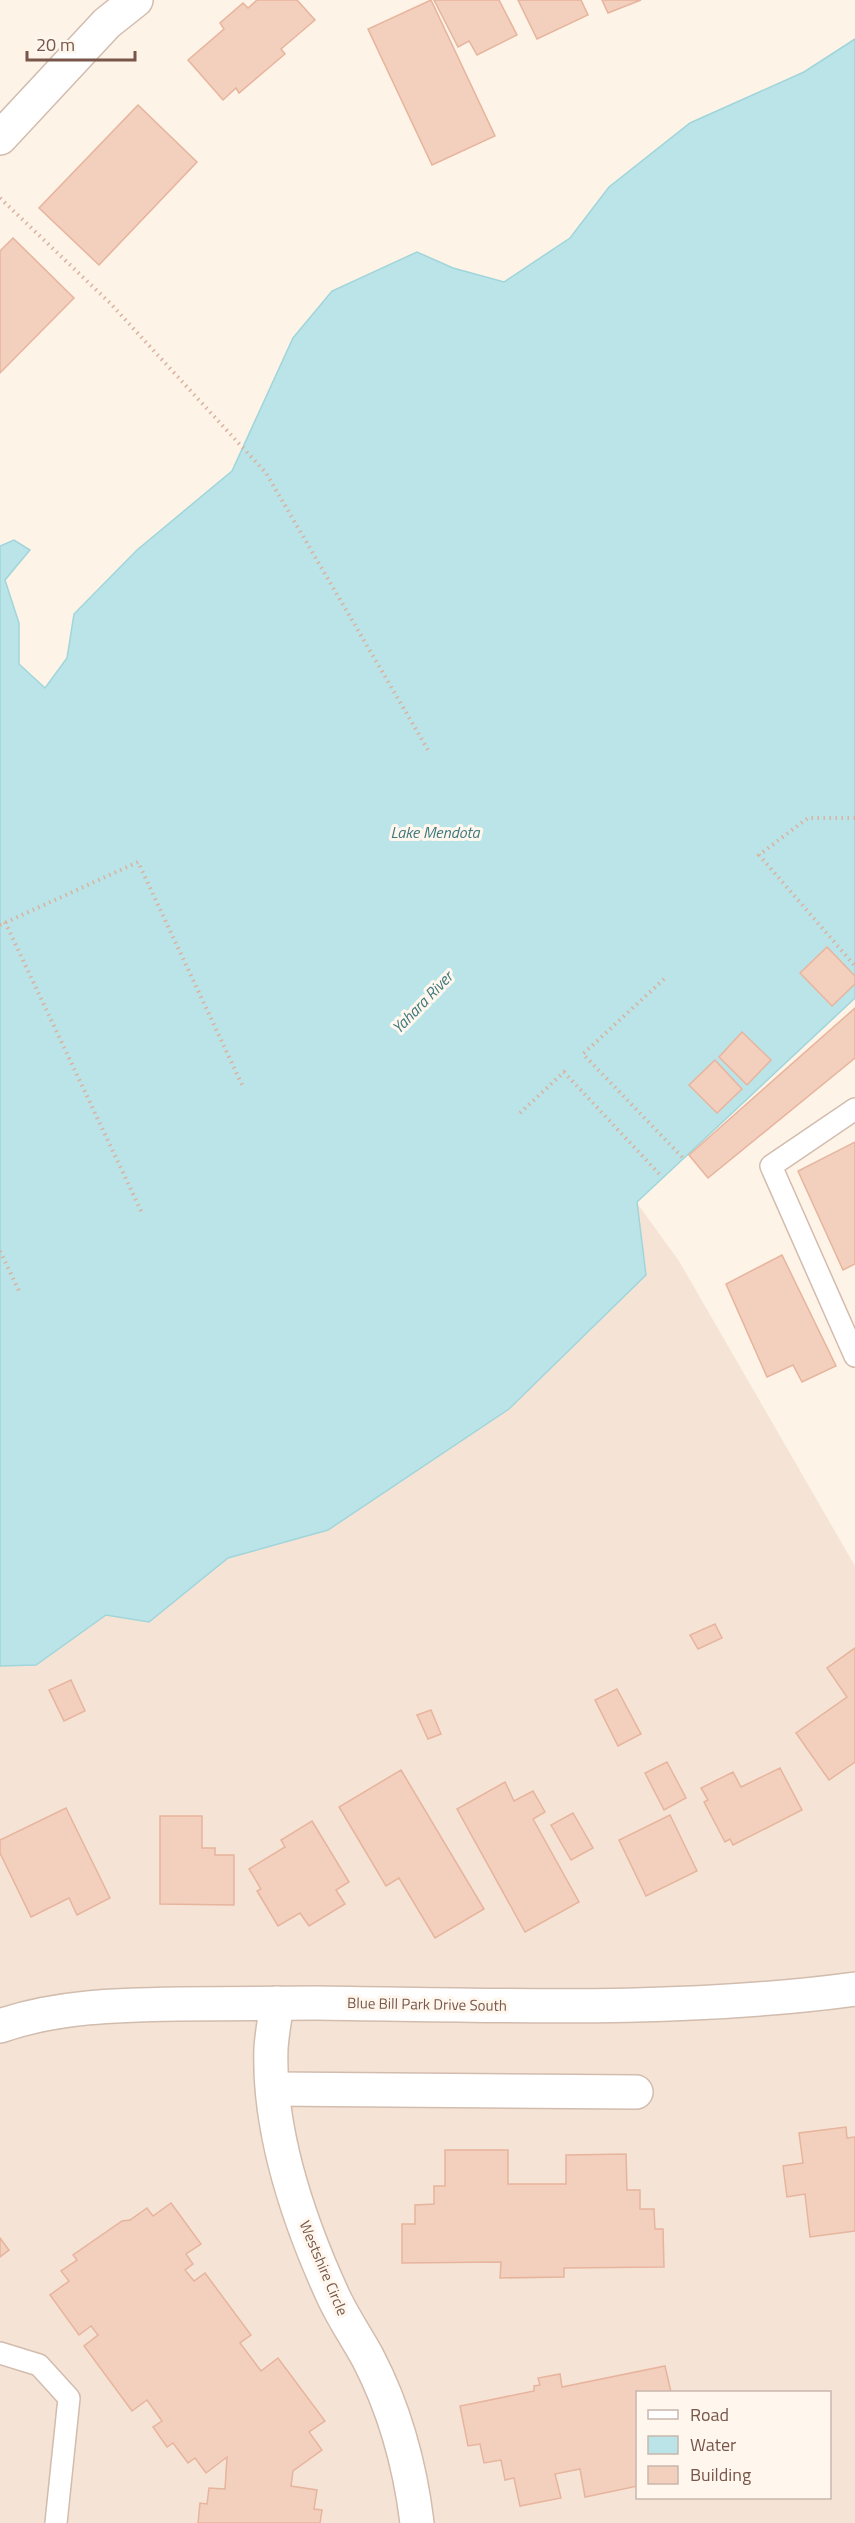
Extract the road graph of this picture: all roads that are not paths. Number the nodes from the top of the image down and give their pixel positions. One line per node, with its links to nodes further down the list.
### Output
1 (136, 0): 2 (street)
2 (0, 138)
3 (855, 1109): 4 (lane)
4 (855, 1356)
5 (855, 1989): 6 (street, Blue Bill Park Drive South)
6 (277, 2003): 7 (street, Blue Bill Park Drive South); 8 (street, Westshire Circle)
7 (0, 2026)
8 (273, 2089): 9 (street); 12 (street, Westshire Circle)
9 (636, 2092)
10 (0, 2353): 11 (lane)
11 (56, 2523)
12 (417, 2523)

